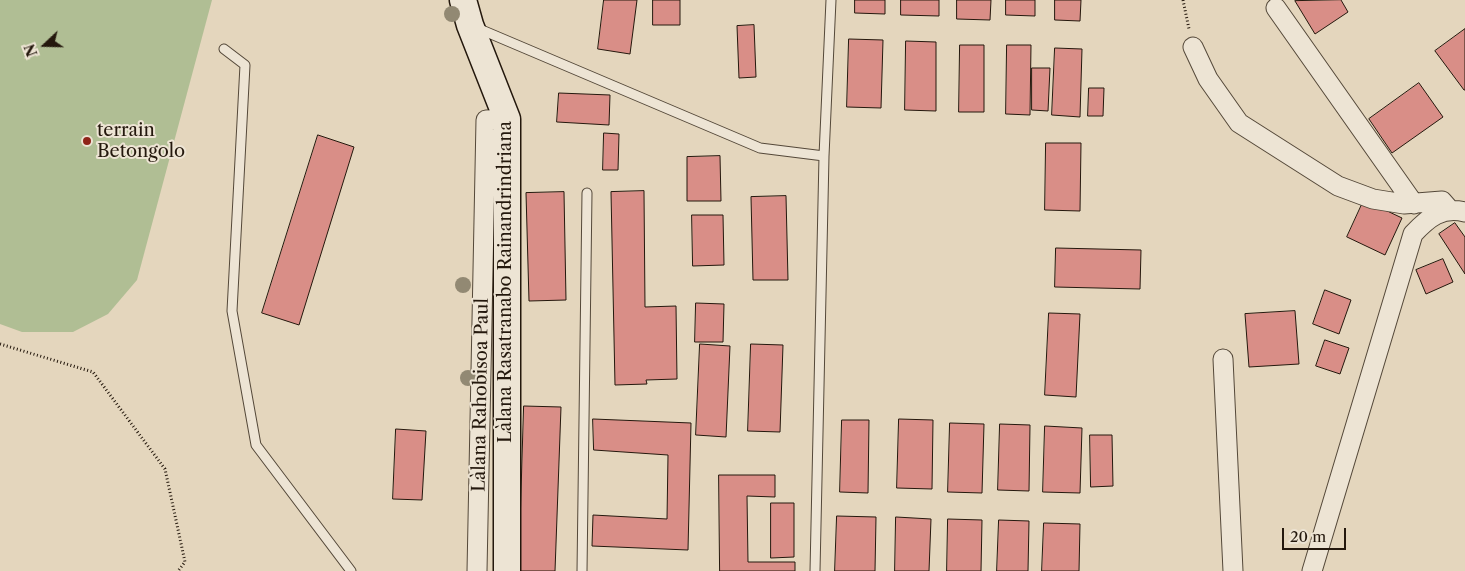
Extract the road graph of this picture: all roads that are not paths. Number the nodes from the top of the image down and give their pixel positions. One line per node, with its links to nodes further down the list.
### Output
1 (463, 0): 4 (street, Làlana Rasatranabo Rainandrindriana)
2 (831, 0): 8 (lane)
3 (1276, 8): 10 (street)
4 (470, 25): 7 (street, Làlana Rasatranabo Rainandrindriana); 8 (lane)
5 (1192, 47): 10 (street)
6 (224, 49): 13 (lane)
7 (507, 119): 14 (street, Làlana Rahobisoa Paul); 15 (street, Làlana Rasatranabo Rainandrindriana)
8 (824, 156): 17 (lane)
9 (587, 193): 16 (lane)
10 (1414, 204): 11 (street)
11 (1457, 210): 19 (street)
12 (1223, 359): 18 (street)
13 (351, 571)
14 (477, 571)
15 (506, 571)
16 (582, 571)
17 (815, 571)
18 (1233, 571)
19 (1312, 571)

